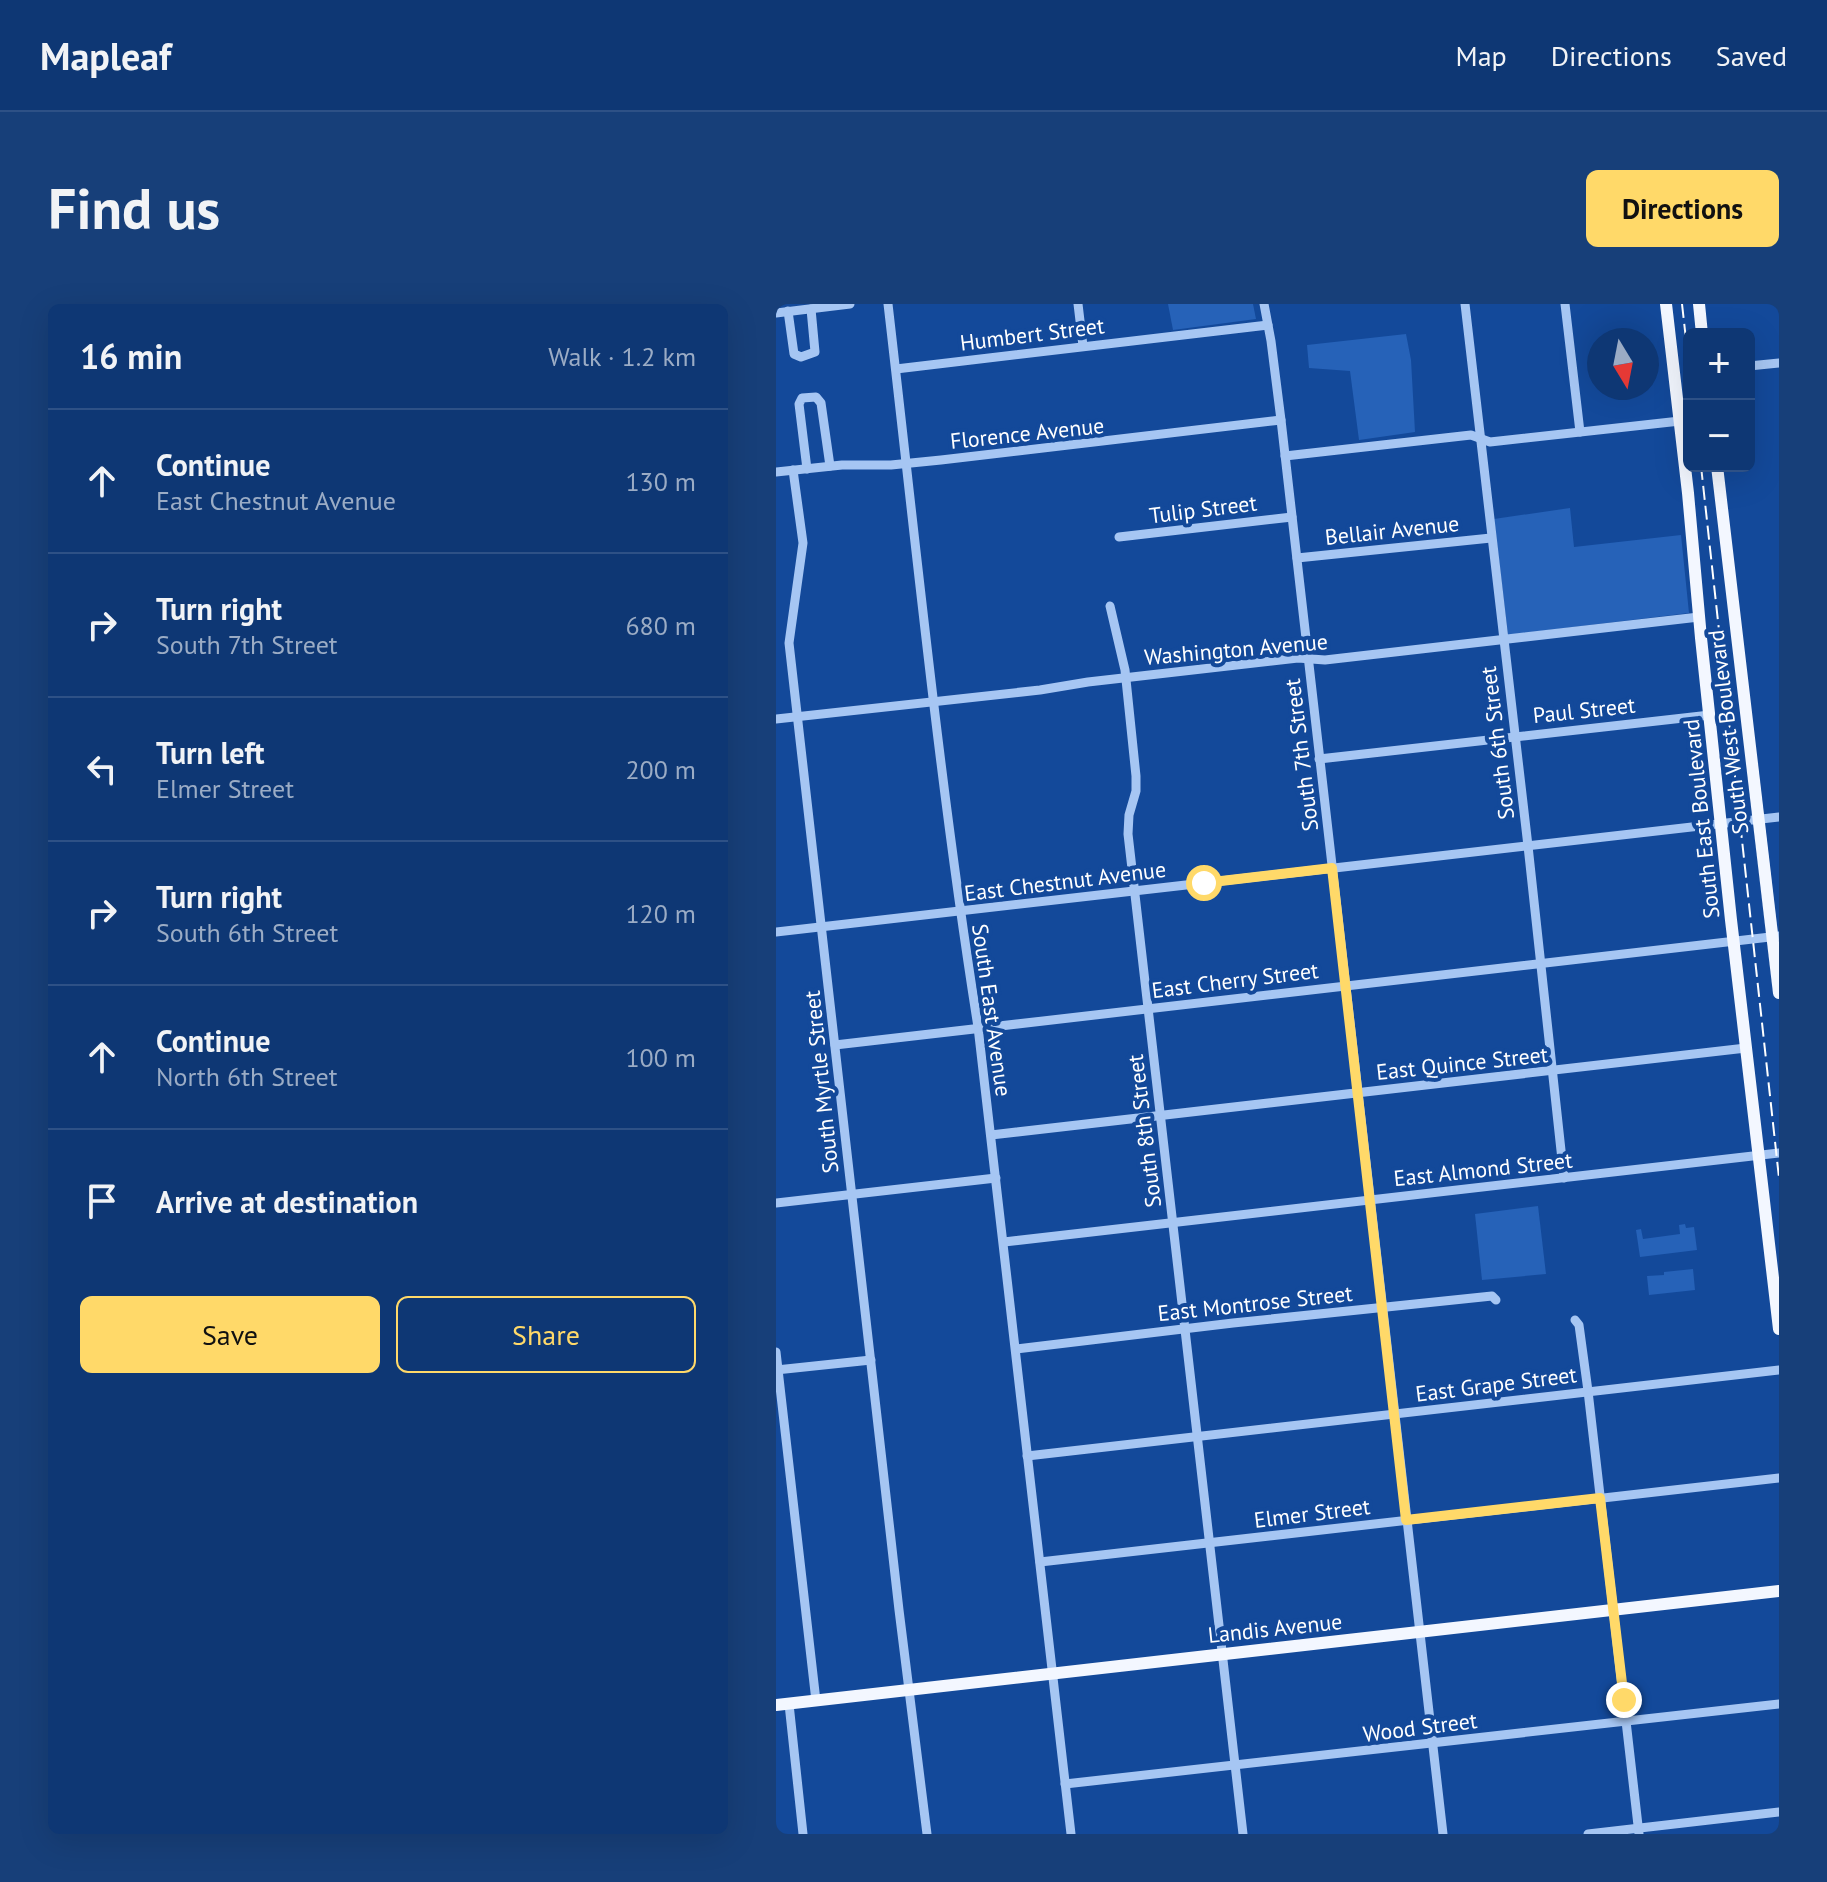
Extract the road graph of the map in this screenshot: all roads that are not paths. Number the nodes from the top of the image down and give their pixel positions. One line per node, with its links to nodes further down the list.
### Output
1 (850, 304): 9 (street)
2 (888, 304): 17 (street, South East Avenue)
3 (1078, 304): 14 (street)
4 (1264, 304): 12 (street, South 7th Street)
5 (1465, 304): 21 (street, South 6th Street)
6 (1565, 304): 20 (street)
7 (1666, 304): 19 (main road, South East Boulevard)
8 (1699, 304): 13 (main road)
9 (811, 309): 10 (street); 10 (street)
10 (788, 311): 11 (street)
11 (776, 313)
12 (1268, 325): 14 (street, Humbert Street); 18 (street, South 7th Street)
13 (1701, 328)
14 (1083, 346): 17 (street, Humbert Street)
15 (1779, 363): 16 (street)
16 (1755, 365)
17 (896, 369): 23 (street, South East Avenue)
18 (1281, 420): 22 (street, South 7th Street); 23 (street, Florence Avenue)
19 (1680, 421): 20 (street); 34 (main road, South East Boulevard)
20 (1580, 432): 21 (street)
21 (1480, 439): 22 (street); 31 (street, South 6th Street)
22 (1285, 456): 29 (street, South 7th Street)
23 (907, 463): 24 (street, Florence Avenue); 38 (street, South East Avenue)
24 (830, 466): 25 (street, Florence Avenue); 25 (street)
25 (807, 469): 26 (street, Florence Avenue)
26 (793, 470): 27 (street, Florence Avenue); 40 (street, South Myrtle Street)
27 (776, 472)
28 (1718, 472): 45 (main road, South West Boulevard)
29 (1292, 517): 30 (street, Tulip Street); 32 (street, South 7th Street)
30 (1119, 537)
31 (1491, 538): 32 (street, Bellair Avenue); 35 (street, South 6th Street)
32 (1297, 558): 36 (street, South 7th Street)
33 (1110, 606): 37 (street, South 8th Street)
34 (1699, 617): 35 (street, Washington Avenue); 39 (main road, South East Boulevard)
35 (1503, 639): 36 (street, Washington Avenue); 42 (street, South 6th Street)
36 (1308, 659): 37 (street, Washington Avenue); 43 (street, South 7th Street)
37 (1126, 677): 38 (street, Washington Avenue); 49 (street, South 8th Street)
38 (933, 702): 40 (street, Washington Avenue); 50 (street, South East Avenue)
39 (1710, 715): 42 (street, Paul Street); 46 (main road, South East Boulevard)
40 (797, 716): 41 (street, Washington Avenue); 51 (street, South Myrtle Street)
41 (776, 719)
42 (1514, 736): 43 (street, Paul Street); 47 (street, South 6th Street)
43 (1319, 759): 48 (street, South 7th Street)
44 (1779, 817): 45 (street, East Chestnut Avenue)
45 (1759, 819): 46 (street, East Chestnut Avenue); 53 (main road, South West Boulevard)
46 (1722, 824): 47 (street, East Chestnut Avenue); 54 (main road, South East Boulevard)
47 (1528, 846): 48 (street, East Chestnut Avenue); 55 (street, South 6th Street)
48 (1332, 868): 49 (street, East Chestnut Avenue); 56 (street, South 7th Street)
49 (1135, 891): 50 (street, East Chestnut Avenue); 58 (street, South 8th Street)
50 (960, 911): 51 (street, East Chestnut Avenue); 59 (street, South East Avenue)
51 (822, 927): 52 (street, East Chestnut Avenue); 60 (street, South Myrtle Street)
52 (776, 932)
53 (1776, 937): 54 (street, East Cherry Street); 57 (main road, South West Boulevard)
54 (1734, 942): 55 (street, East Cherry Street); 61 (main road, South East Boulevard)
55 (1540, 964): 56 (street, East Cherry Street); 62 (street, South 6th Street)
56 (1345, 986): 58 (street, East Cherry Street); 63 (street, South 7th Street)
57 (1779, 993)
58 (1148, 1008): 59 (street, East Cherry Street); 64 (street, South 8th Street)
59 (978, 1027): 60 (street, East Cherry Street); 65 (street, South East Avenue)
60 (835, 1045): 70 (street, South Myrtle Street)
61 (1746, 1048): 62 (street, East Quince Street); 67 (main road, South East Boulevard)
62 (1552, 1071): 63 (street, East Quince Street); 69 (street, South 6th Street)
63 (1357, 1092): 64 (street, East Quince Street); 71 (street, South 7th Street)
64 (1161, 1115): 65 (street, East Quince Street); 73 (street, South 8th Street)
65 (991, 1135): 68 (street, South East Avenue)
66 (1778, 1153): 67 (street, East Almond Street)
67 (1759, 1155): 69 (street, East Almond Street); 75 (main road, South East Boulevard)
68 (996, 1178): 70 (street); 74 (street, South East Avenue)
69 (1564, 1178): 71 (street, East Almond Street)
70 (852, 1194): 72 (street); 83 (street, South Myrtle Street)
71 (1370, 1200): 73 (street, East Almond Street); 77 (street, South 7th Street)
72 (776, 1203)
73 (1173, 1222): 74 (street, East Almond Street); 79 (street, South 8th Street)
74 (1004, 1242): 81 (street, South East Avenue)
75 (1775, 1261): 80 (main road, South East Boulevard)
76 (1496, 1300): 77 (street, East Montrose Street)
77 (1382, 1307): 79 (street, East Montrose Street); 87 (street, South 7th Street)
78 (1575, 1320): 86 (street)
79 (1185, 1329): 81 (street, East Montrose Street); 88 (street, South 8th Street)
80 (1779, 1329)
81 (1016, 1349): 89 (street, South East Avenue)
82 (776, 1352): 84 (street)
83 (871, 1360): 84 (street); 100 (street, South Myrtle Street)
84 (777, 1370): 101 (street)
85 (1779, 1370): 86 (street, East Grape Street)
86 (1588, 1391): 87 (street, East Grape Street); 91 (street)
87 (1394, 1414): 88 (street, East Grape Street); 92 (street, South 7th Street)
88 (1197, 1436): 89 (street, East Grape Street); 93 (street, South 8th Street)
89 (1027, 1456): 94 (street, South East Avenue)
90 (1779, 1478): 91 (street, Elmer Street)
91 (1600, 1498): 92 (street, Elmer Street); 96 (street)
92 (1406, 1520): 93 (street, Elmer Street); 97 (street, South 7th Street)
93 (1210, 1543): 94 (street, Elmer Street); 98 (street, South 8th Street)
94 (1040, 1562): 99 (street, South East Avenue)
95 (1779, 1591): 96 (main road, Landis Avenue)
96 (1614, 1609): 97 (main road, Landis Avenue); 104 (street)
97 (1419, 1632): 98 (main road, Landis Avenue); 105 (street, South 7th Street)
98 (1222, 1653): 99 (main road, Landis Avenue); 106 (street, South 8th Street)
99 (1052, 1673): 100 (main road, Landis Avenue); 107 (street, South East Avenue)
100 (909, 1690): 101 (main road, Landis Avenue); 111 (street, South Myrtle Street)
101 (816, 1701): 102 (main road, Landis Avenue)
102 (782, 1704): 110 (street)
103 (1779, 1704): 104 (street, Wood Street)
104 (1626, 1721): 105 (street, Wood Street); 109 (street)
105 (1432, 1743): 106 (street, Wood Street); 114 (street, South 7th Street)
106 (1235, 1766): 107 (street, Wood Street); 113 (street, South 8th Street)
107 (1065, 1784): 112 (street, South East Avenue)
108 (1779, 1812): 109 (street)
109 (1639, 1831): 115 (street)
110 (803, 1834)
111 (927, 1834)
112 (1071, 1834)
113 (1243, 1834)
114 (1443, 1834)
115 (1588, 1834)

